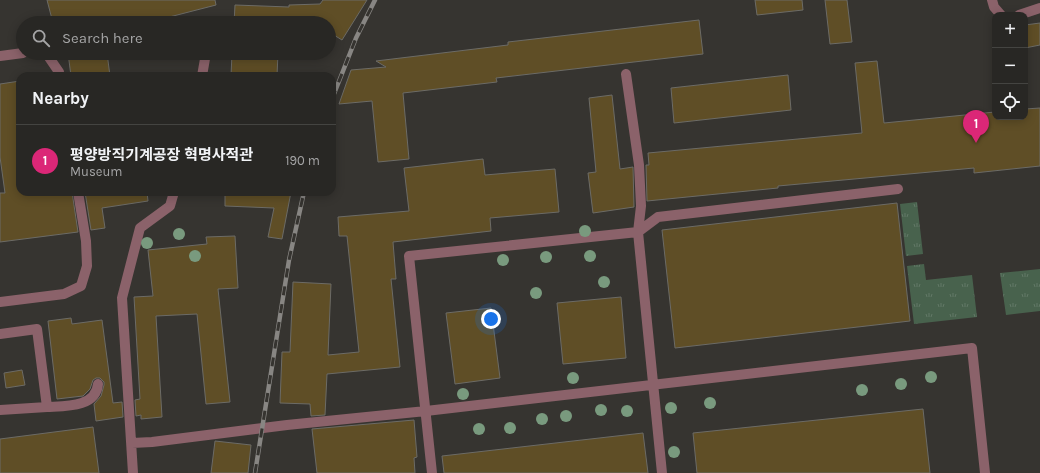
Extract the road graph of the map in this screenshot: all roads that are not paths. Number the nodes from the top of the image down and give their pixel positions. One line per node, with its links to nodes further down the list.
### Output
1 (992, 0): 3 (street)
2 (1040, 8): 4 (street)
3 (998, 12)
4 (1028, 12)
5 (16, 54): 6 (street)
6 (0, 56)
7 (51, 60): 9 (street)
8 (205, 60): 10 (street)
9 (59, 72)
10 (203, 72)
11 (626, 74): 15 (street)
12 (898, 189): 15 (street)
13 (79, 196): 16 (street)
14 (173, 196): 23 (street)
15 (638, 232): 19 (street); 22 (street)
16 (0, 302)
17 (0, 334): 20 (street)
18 (98, 384): 20 (street)
19 (653, 385): 22 (street); 26 (street); 27 (street)
20 (47, 407): 21 (street)
21 (0, 410)
22 (426, 411): 23 (street); 25 (street)
23 (132, 443): 24 (street)
24 (133, 473)
25 (432, 473)
26 (662, 473)
27 (985, 473)

